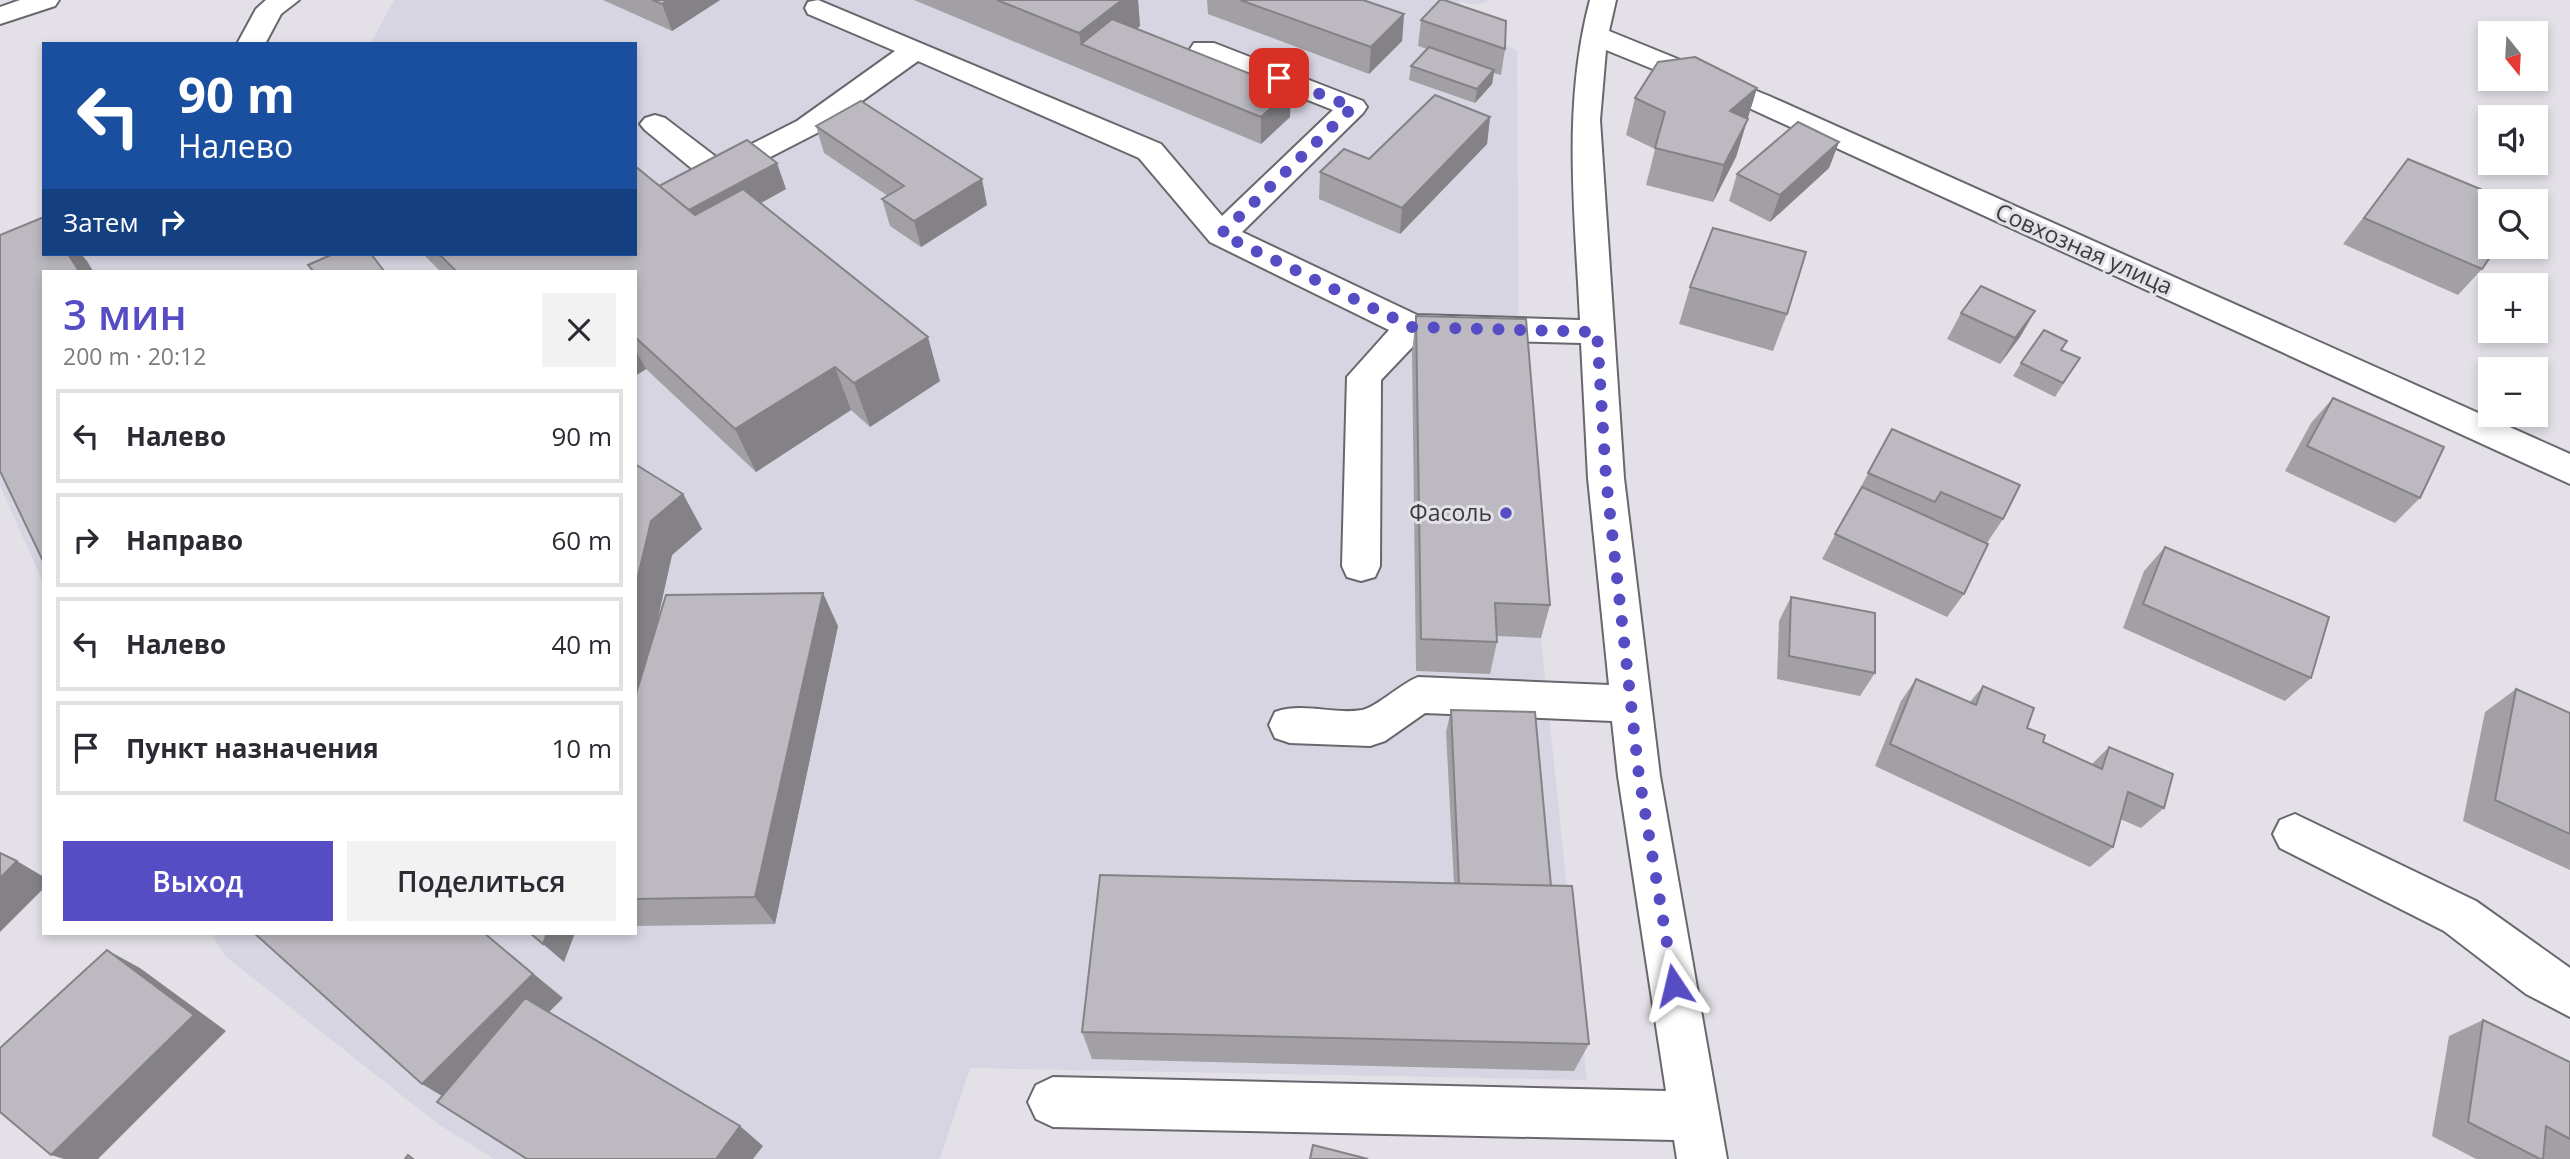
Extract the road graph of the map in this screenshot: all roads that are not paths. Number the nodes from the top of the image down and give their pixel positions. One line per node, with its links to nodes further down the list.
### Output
1 (46, 0): 4 (street)
2 (286, 0): 6 (street)
3 (818, 8): 8 (street)
4 (0, 16)
5 (1598, 18): 12 (street); 13 (street, Совхозная улица)
6 (252, 42)
7 (1204, 49): 10 (street)
8 (915, 50): 9 (street); 10 (street)
9 (655, 124)
10 (1221, 234): 11 (street)
11 (1412, 327): 12 (street); 14 (street)
12 (1597, 332): 15 (street)
13 (2570, 470)
14 (1361, 566)
15 (1632, 704): 16 (street); 20 (street)
16 (1290, 725)
17 (2295, 834): 18 (street)
18 (2570, 994)
19 (1053, 1102): 20 (street)
20 (1699, 1137)

